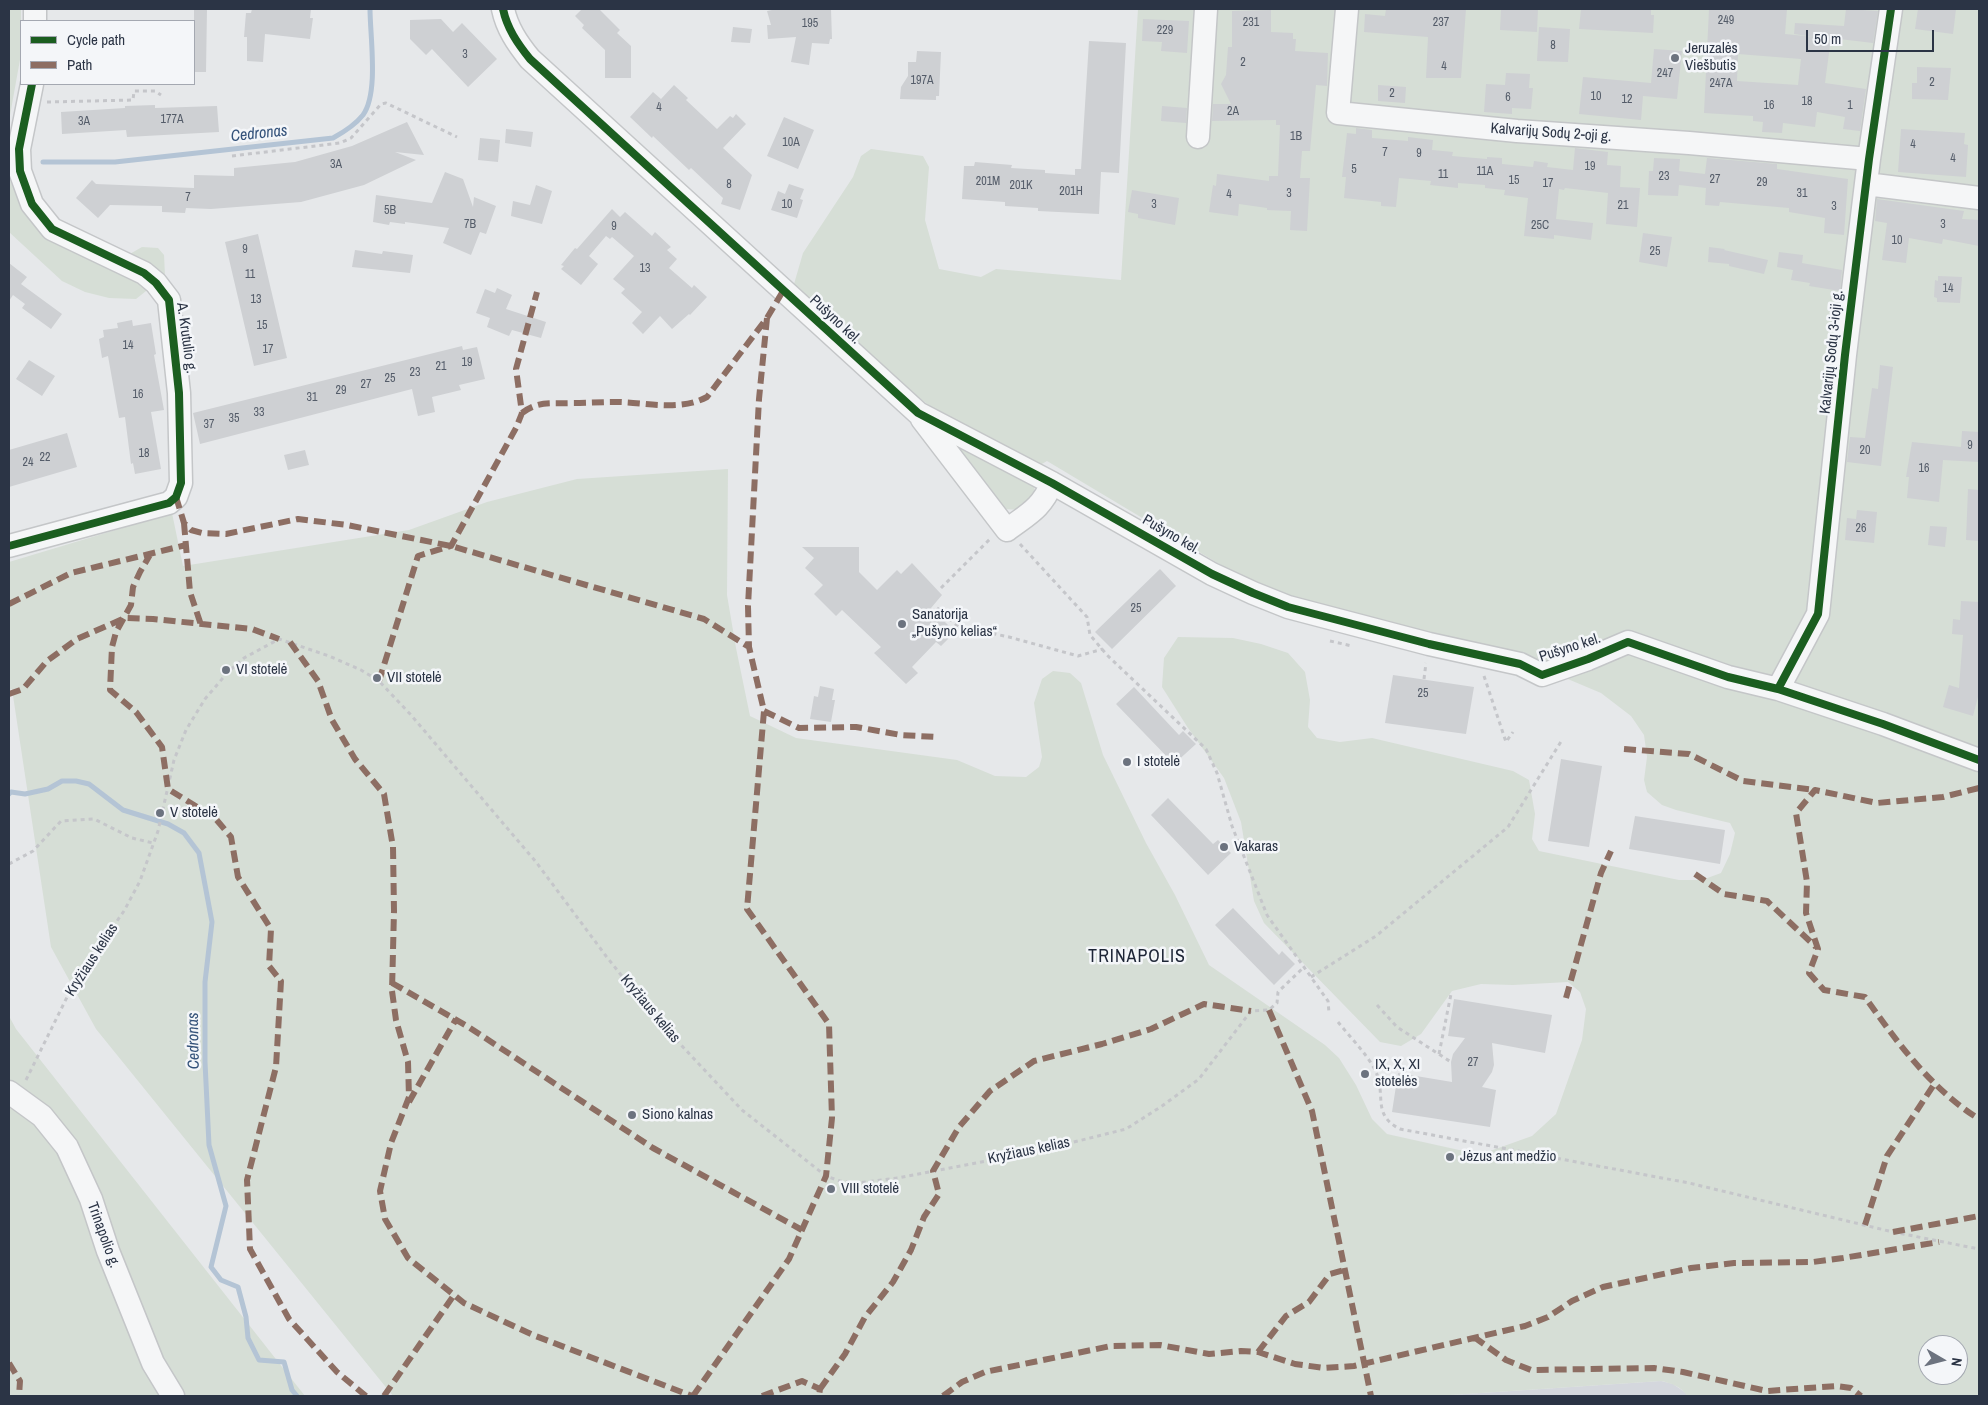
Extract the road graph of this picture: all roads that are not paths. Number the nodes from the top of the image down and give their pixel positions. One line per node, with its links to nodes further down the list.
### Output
1 (503, 9): 10 (street, Pušyno kel.)
2 (1206, 9): 6 (street)
3 (1347, 9): 7 (street, Kalvarijų Sodų 2-oji g.)
4 (1891, 9): 7 (street, Kalvarijų Sodų 3-ioji g.)
5 (30, 92): 12 (street, A. Krutulio g.)
6 (1198, 138)
7 (1870, 159): 8 (street, Kalvarijų Sodų 3-ioji g.)
8 (1866, 184): 9 (street); 13 (street, Kalvarijų Sodų 3-ioji g.)
9 (1979, 198)
10 (918, 413): 11 (street, Pušyno kel.); 11 (street, Pušyno kel.)
11 (1052, 483): 13 (street, Pušyno kel.)
12 (9, 546)
13 (1778, 689): 14 (street, Pušyno kel.)
14 (1979, 760)
15 (13, 1095): 16 (street, Trinapolio g.)
16 (173, 1396)

